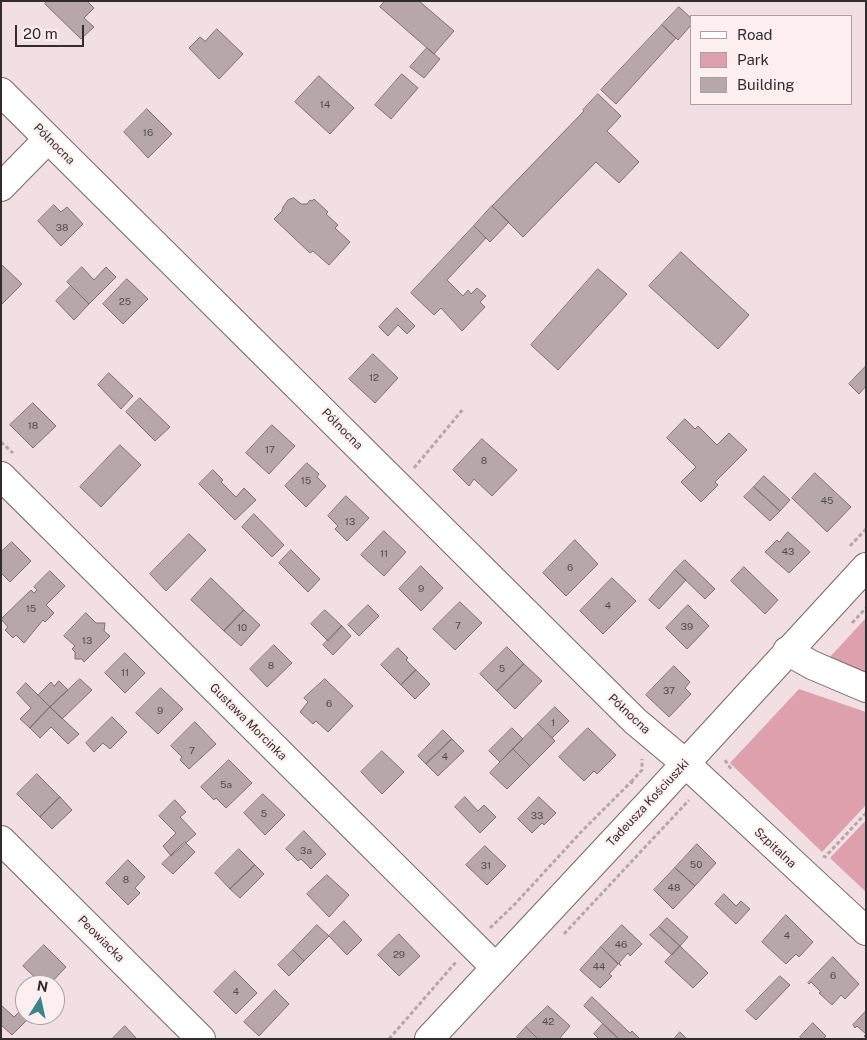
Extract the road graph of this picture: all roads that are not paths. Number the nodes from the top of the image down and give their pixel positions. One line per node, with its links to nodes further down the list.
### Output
1 (1, 92): 2 (street, Północna)
2 (48, 139): 3 (street); 8 (street, Północna)
3 (1, 187)
4 (1, 476): 11 (street, Gustawa Morcinka)
5 (866, 567): 6 (street, Tadeusza Kościuszki)
6 (787, 651): 7 (street); 8 (street, Tadeusza Kościuszki)
7 (866, 688)
8 (685, 763): 10 (street, Szpitalna); 11 (street, Tadeusza Kościuszki)
9 (1, 840): 12 (street, Peowiacka)
10 (863, 925)
11 (496, 967): 13 (street, Tadeusza Kościuszki)
12 (201, 1039)
13 (429, 1039)

